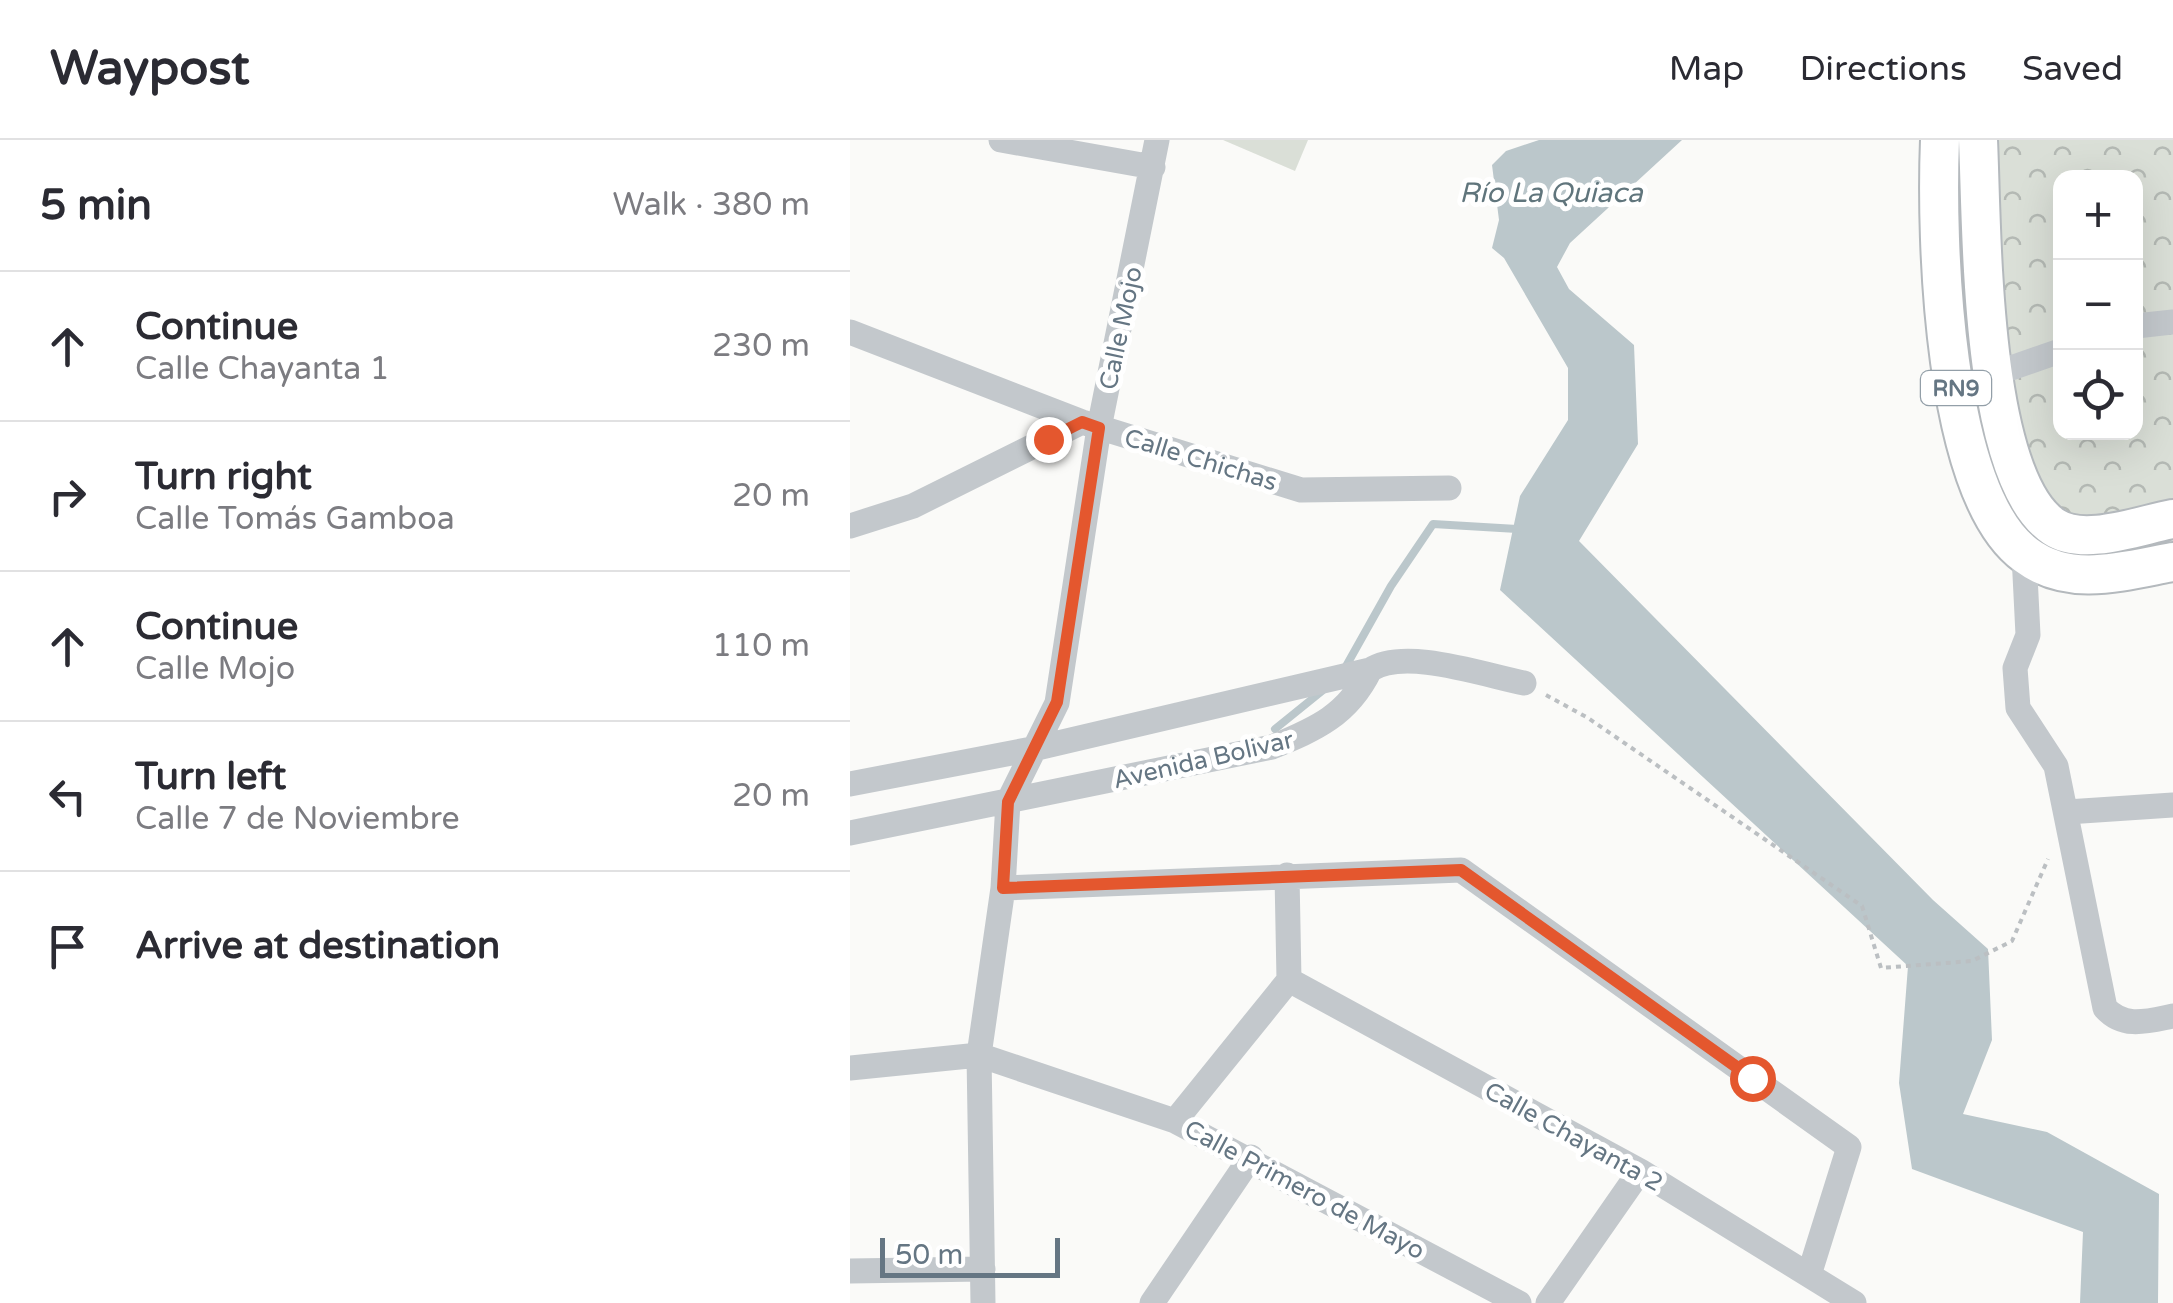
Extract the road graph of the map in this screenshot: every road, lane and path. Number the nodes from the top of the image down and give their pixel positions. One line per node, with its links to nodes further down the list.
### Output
1 (1001, 140): 5 (street)
2 (1157, 140): 5 (street, Calle Mojo)
3 (1978, 140): 10 (highway, RN9)
4 (1950, 142): 15 (highway, RN9)
5 (1153, 168): 11 (street, Calle Mojo)
6 (2173, 322): 7 (street)
7 (2143, 325)
8 (850, 332): 11 (street, Calle Chichas)
9 (2053, 353): 10 (street)
10 (1994, 374): 13 (highway, RN9)
11 (1090, 425): 12 (street, Calle Chichas); 14 (street); 19 (street, Calle Mojo)
12 (1449, 488)
13 (2173, 519)
14 (850, 526)
15 (2024, 555): 16 (highway); 23 (street)
16 (2173, 562)
17 (1370, 670): 18 (street, Avenida Bolivar); 19 (street, Avenida Bolivar); 21 (street, Avenida Bolivar)
18 (1524, 683): 23 (path)
19 (1037, 748): 20 (street, Avenida Bolivar); 21 (street, Calle Mojo)
20 (850, 784)
21 (1008, 802): 24 (street, Avenida Bolivar); 26 (street)
22 (2173, 804): 23 (street)
23 (2067, 812): 28 (street)
24 (850, 833)
25 (1287, 875): 26 (street); 27 (street); 36 (street)
26 (1003, 888): 29 (street)
27 (1289, 980): 31 (street); 33 (street, Calle Chayanta 2)
28 (2173, 1016)
29 (979, 1055): 30 (street, Calle Primero de Mayo); 31 (street, Calle Primero de Mayo); 34 (street)
30 (850, 1068)
31 (1176, 1121): 32 (street, Calle Primero de Mayo)
32 (1250, 1157): 38 (street); 39 (street, Calle Primero de Mayo)
33 (1640, 1170): 36 (street, Calle Chayanta 2); 40 (street)
34 (983, 1269): 35 (street); 37 (street)
35 (850, 1271)
36 (1809, 1275): 41 (street, Calle Chayanta 2)
37 (983, 1303)
38 (1152, 1303)
39 (1519, 1303)
40 (1548, 1303)
41 (1854, 1303)

